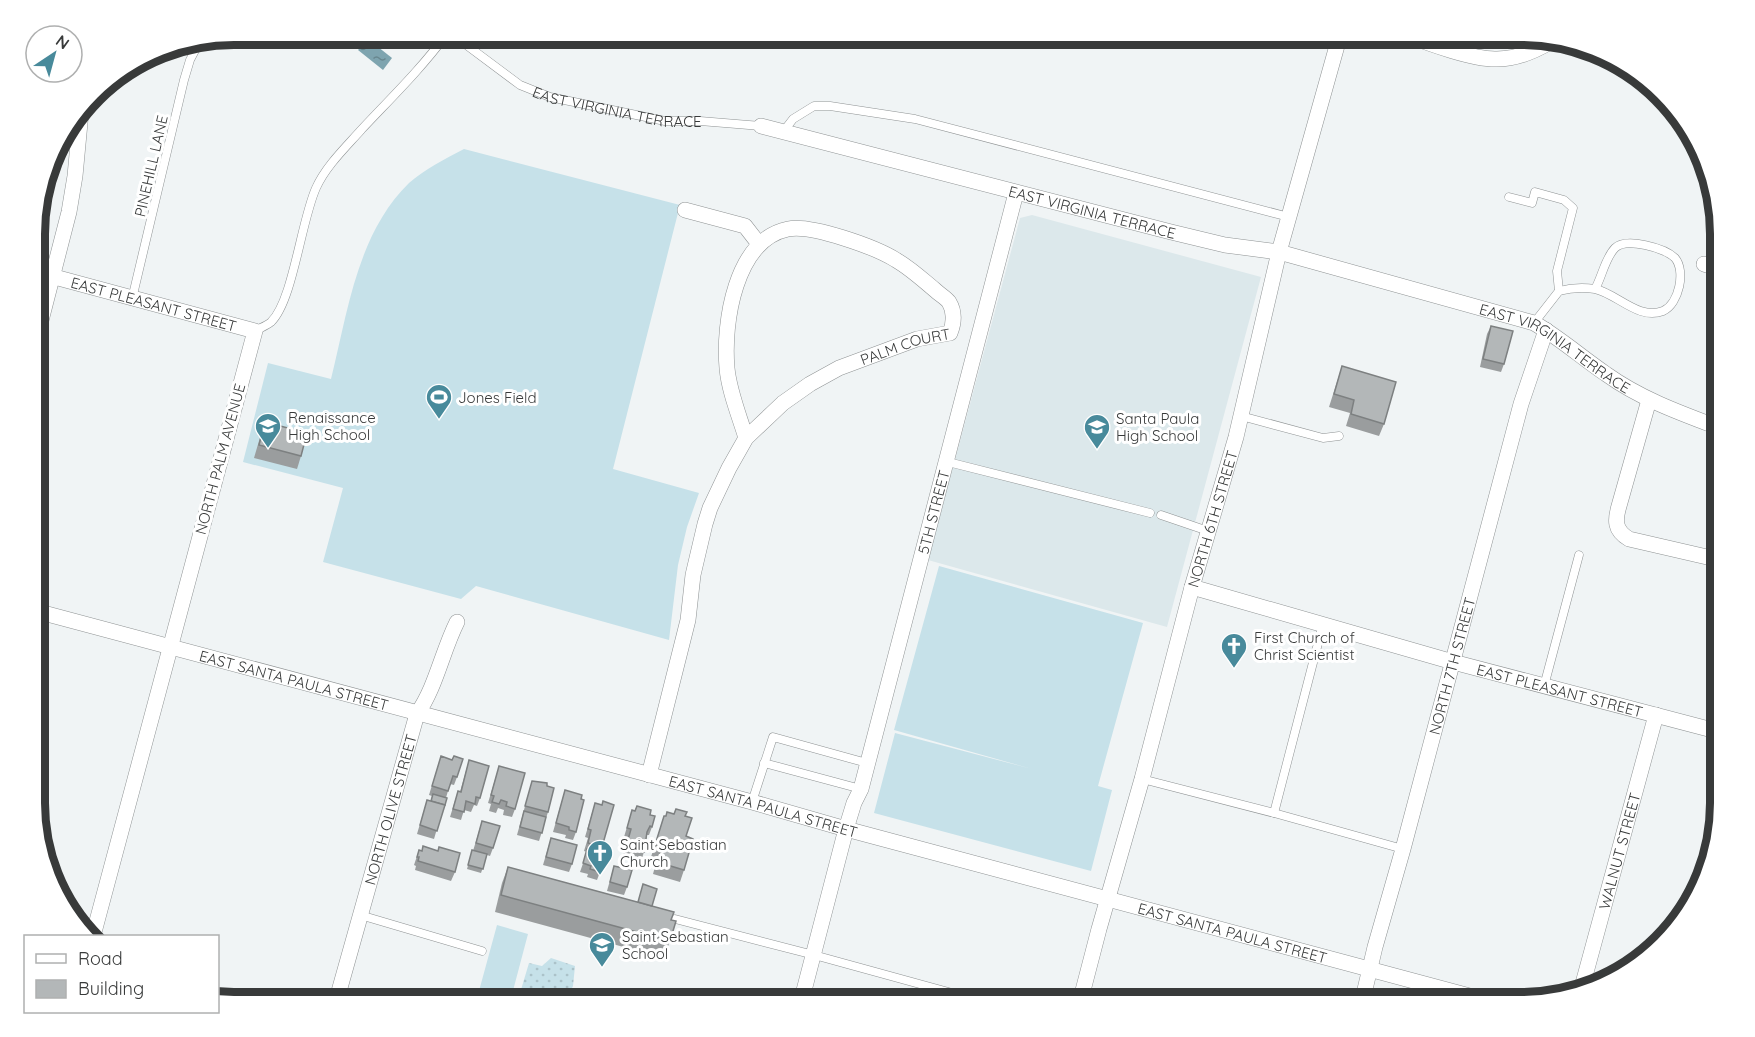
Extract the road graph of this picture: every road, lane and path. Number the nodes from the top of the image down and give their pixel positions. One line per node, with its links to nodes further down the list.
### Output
1 (438, 45): 25 (lane)
2 (467, 45): 8 (lane, EAST VIRGINIA TERRACE)
3 (1337, 45): 13 (street, NORTH 6TH STREET)
4 (1441, 45): 5 (street)
5 (1540, 47)
6 (196, 49): 22 (lane, PINEHILL LANE)
7 (80, 125): 19 (street)
8 (761, 126): 9 (street, EAST VIRGINIA TERRACE)
9 (783, 132): 10 (street, EAST VIRGINIA TERRACE); 13 (lane)
10 (1016, 193): 15 (street, EAST VIRGINIA TERRACE); 31 (street, 5TH STREET)
11 (1509, 197): 21 (lane)
12 (685, 210): 14 (street)
13 (1289, 217): 15 (street, NORTH 6TH STREET)
14 (759, 244): 30 (street); 30 (street, PALM COURT)
15 (1279, 252): 24 (street, EAST VIRGINIA TERRACE); 27 (street, NORTH 6TH STREET)
16 (1704, 264): 17 (street)
17 (1710, 266)
18 (45, 274): 19 (street, EAST PLEASANT STREET)
19 (53, 276): 22 (street, EAST PLEASANT STREET); 23 (street)
20 (1595, 289): 20 (lane); 21 (lane)
21 (1558, 291): 24 (lane)
22 (132, 298): 25 (street, EAST PLEASANT STREET)
23 (45, 306)
24 (1540, 326): 26 (street, EAST VIRGINIA TERRACE); 42 (street, NORTH 7TH STREET)
25 (255, 331): 41 (street, NORTH PALM AVENUE)
26 (1649, 400): 28 (street, EAST VIRGINIA TERRACE); 36 (street)
27 (1241, 416): 29 (lane); 34 (street, NORTH 6TH STREET)
28 (1710, 424)
29 (1339, 436)
30 (746, 438): 49 (street, PALM COURT)
31 (948, 462): 32 (lane); 48 (street, 5TH STREET)
32 (1150, 513)
33 (1161, 515): 34 (lane)
34 (1208, 531): 37 (street, NORTH 6TH STREET)
35 (1579, 555): 43 (lane)
36 (1710, 558)
37 (1192, 587): 40 (street, EAST PLEASANT STREET); 50 (street, NORTH 6TH STREET)
38 (45, 613): 41 (street, EAST SANTA PAULA STREET)
39 (457, 622): 44 (street, NORTH OLIVE STREET)
40 (1323, 624): 42 (street, EAST PLEASANT STREET); 53 (lane)
41 (170, 647): 44 (street, EAST SANTA PAULA STREET); 59 (street, NORTH PALM AVENUE)
42 (1453, 662): 43 (street, EAST PLEASANT STREET); 55 (street, NORTH 7TH STREET)
43 (1544, 686): 45 (street, EAST PLEASANT STREET)
44 (417, 714): 49 (street, EAST SANTA PAULA STREET); 57 (street, NORTH OLIVE STREET)
45 (1656, 715): 46 (street, EAST PLEASANT STREET); 63 (street, WALNUT STREET)
46 (1710, 729)
47 (764, 763): 48 (lane); 51 (lane); 52 (lane)
48 (867, 764): 51 (street, 5TH STREET)
49 (649, 775): 52 (street, EAST SANTA PAULA STREET)
50 (1142, 779): 53 (lane); 56 (street, NORTH 6TH STREET)
51 (861, 789): 54 (street, 5TH STREET)
52 (752, 802): 54 (street, EAST SANTA PAULA STREET)
53 (1274, 813): 55 (lane)
54 (846, 829): 56 (street, EAST SANTA PAULA STREET); 61 (street, 5TH STREET)
55 (1403, 849): 62 (street, NORTH 7TH STREET)
56 (1107, 899): 62 (street, EAST SANTA PAULA STREET); 67 (street, NORTH 6TH STREET)
57 (360, 915): 60 (lane); 64 (street, NORTH OLIVE STREET)
58 (675, 919): 61 (lane)
59 (94, 930)
60 (482, 951)
61 (814, 954): 65 (street, 5TH STREET); 66 (lane)
62 (1370, 969): 68 (street, NORTH 7TH STREET); 69 (street, EAST SANTA PAULA STREET)
63 (1584, 981)
64 (339, 992)
65 (804, 992)
66 (950, 992)
67 (1083, 992)
68 (1364, 992)
69 (1455, 992)

